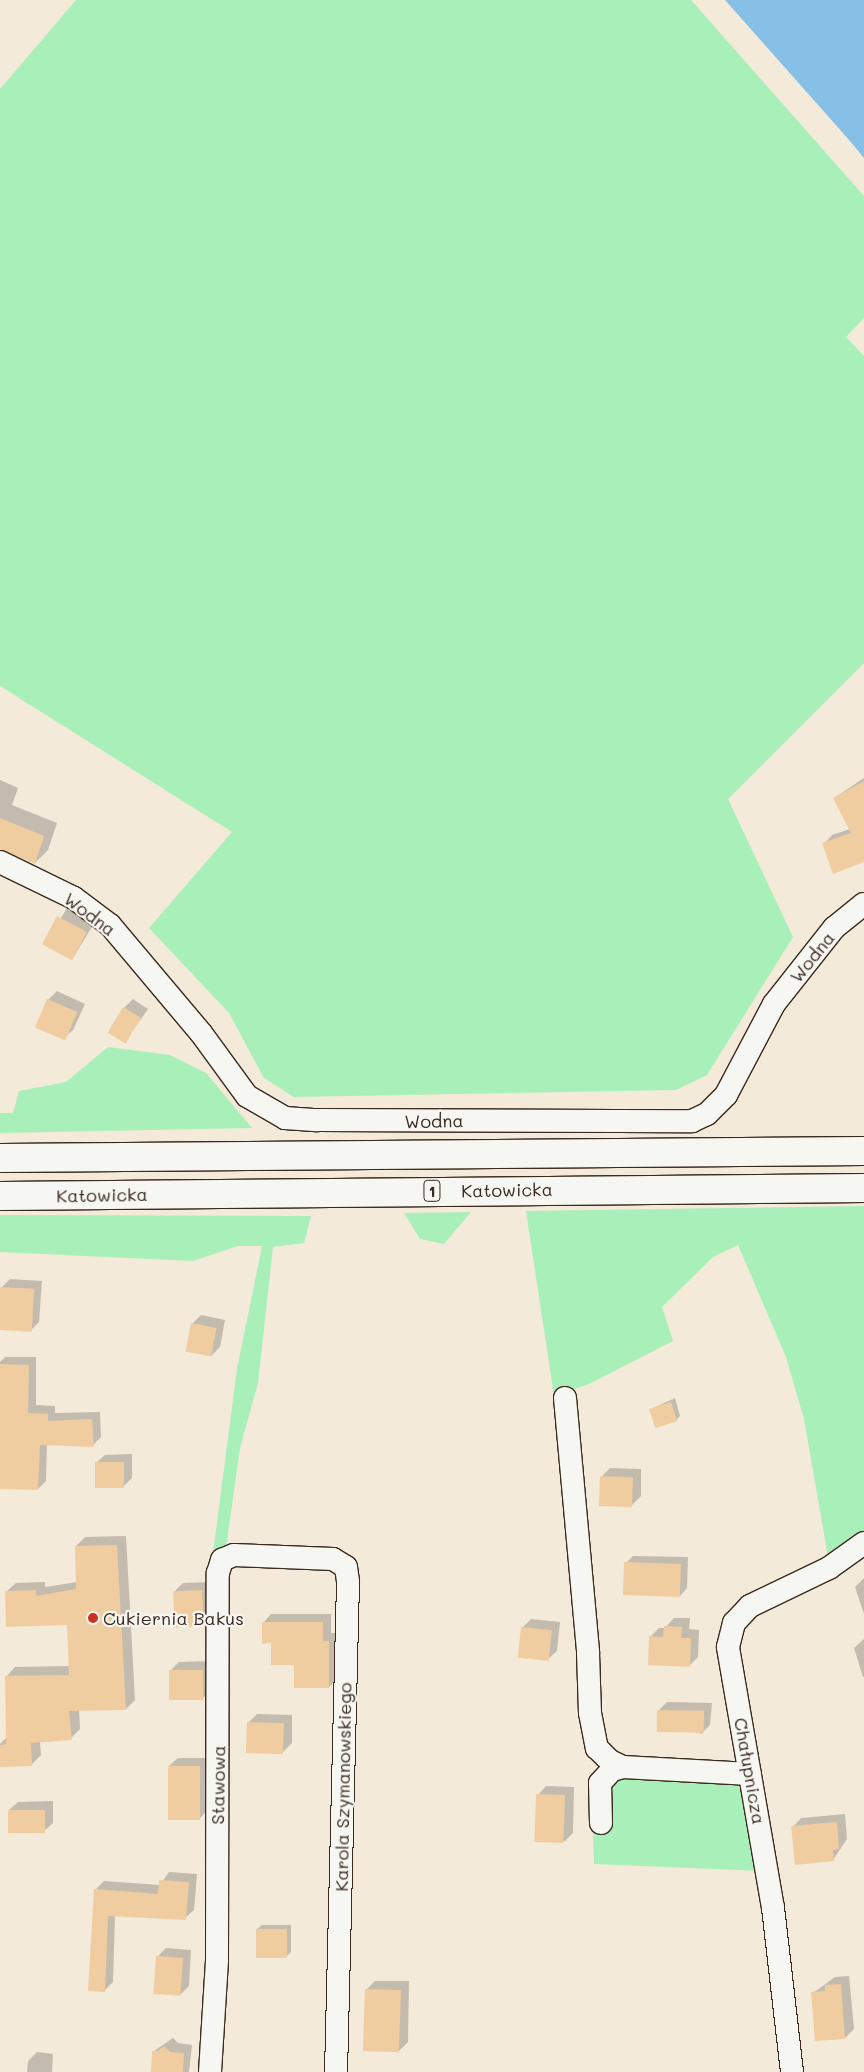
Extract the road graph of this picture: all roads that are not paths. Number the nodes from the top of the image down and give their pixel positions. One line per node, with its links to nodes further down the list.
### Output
1 (0, 862): 2 (street, Wodna)
2 (864, 904)
3 (864, 1151): 4 (main road, Katowicka / 1)
4 (0, 1158)
5 (864, 1188): 6 (main road, Katowicka / 1)
6 (0, 1196)
7 (565, 1398): 10 (street)
8 (864, 1543): 12 (street, Chałupnicza)
9 (284, 1557): 15 (street, Stawowa); 16 (street, Karola Szymanowskiego)
10 (597, 1748): 11 (street); 13 (street)
11 (623, 1767): 12 (street); 13 (street)
12 (750, 1774): 17 (street, Chałupnicza)
13 (600, 1783): 14 (street)
14 (601, 1823)
15 (210, 2072)
16 (336, 2072)
17 (792, 2072)

